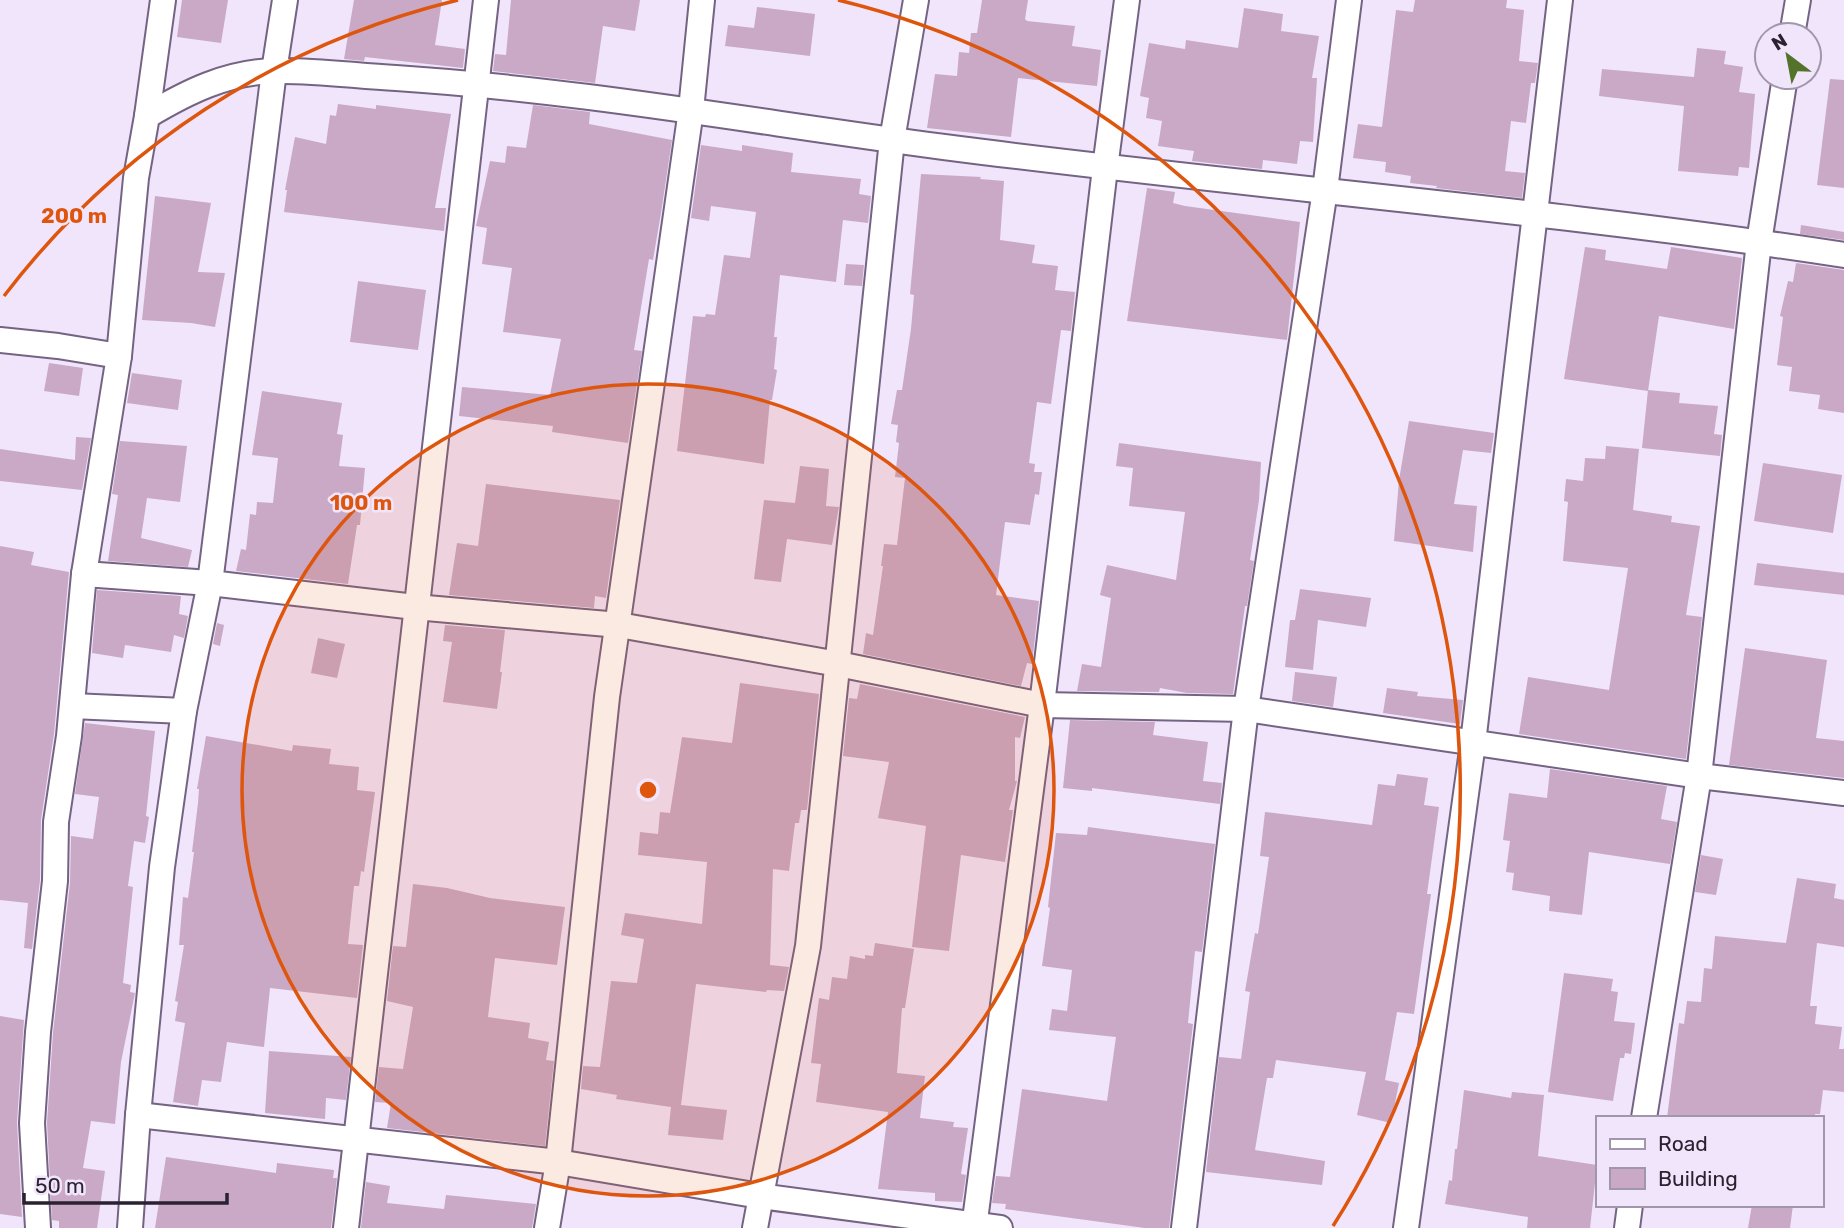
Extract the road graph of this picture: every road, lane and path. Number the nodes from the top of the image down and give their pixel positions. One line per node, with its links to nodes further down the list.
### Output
1 (163, 0): 15 (street)
2 (285, 0): 11 (street)
3 (486, 0): 12 (street)
4 (702, 0): 14 (street)
5 (916, 0): 16 (street)
6 (1127, 0): 17 (street)
7 (1349, 0): 18 (street)
8 (1560, 0): 19 (street)
9 (1798, 0): 10 (street)
10 (1794, 21)
11 (274, 71): 12 (street); 15 (street); 25 (street)
12 (475, 83): 14 (street); 26 (street)
13 (1783, 91): 20 (street)
14 (691, 110): 16 (street); 27 (street)
15 (147, 116): 23 (street)
16 (891, 140): 17 (street); 28 (street)
17 (1105, 168): 18 (street); 29 (street)
18 (1325, 190): 19 (street); 31 (street)
19 (1535, 215): 20 (street); 33 (street)
20 (1759, 242): 21 (street); 34 (street)
21 (1844, 255)
22 (0, 340): 23 (street)
23 (119, 356): 24 (street)
24 (84, 574): 25 (street); 30 (street)
25 (210, 583): 26 (street); 32 (street)
26 (415, 607): 27 (street); 38 (street)
27 (619, 625): 28 (street); 39 (street)
28 (838, 664): 29 (street); 40 (street)
29 (1042, 705): 31 (street); 42 (street)
30 (72, 706): 32 (street); 43 (street)
31 (1246, 709): 33 (street); 49 (street)
32 (184, 711): 36 (street)
33 (1473, 743): 34 (street); 50 (street)
34 (1699, 776): 35 (street); 37 (street)
35 (1844, 793)
36 (138, 1115): 38 (street); 44 (street)
37 (1644, 1116)
38 (357, 1139): 39 (street); 45 (street)
39 (558, 1162): 40 (street); 46 (street)
40 (760, 1196): 42 (street); 47 (street)
41 (1630, 1207): 51 (street)
42 (974, 1227): 48 (street)
43 (38, 1228)
44 (130, 1228)
45 (346, 1228)
46 (547, 1228)
47 (755, 1228)
48 (1000, 1228)
49 (1184, 1228)
50 (1406, 1228)
51 (1627, 1228)

